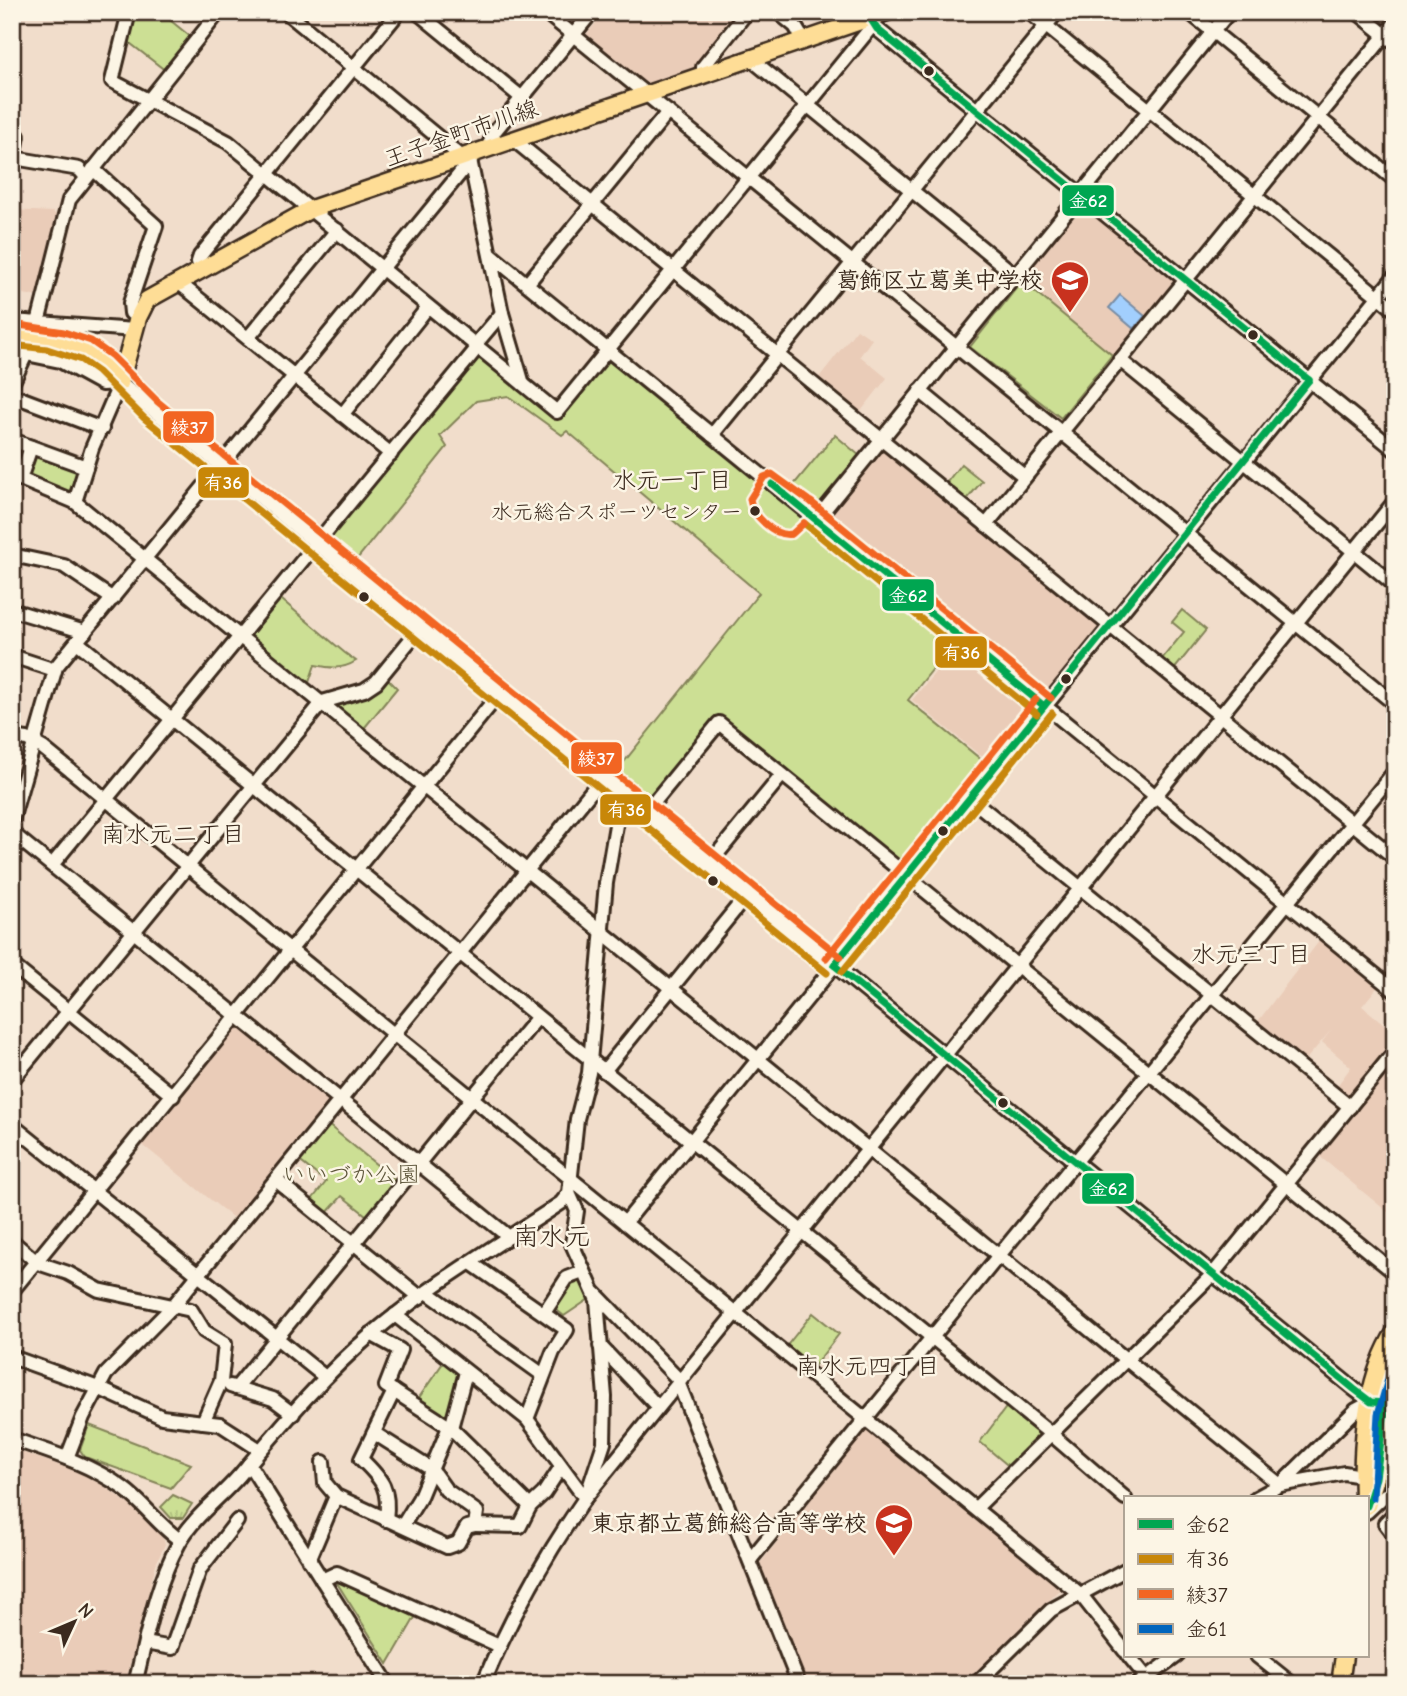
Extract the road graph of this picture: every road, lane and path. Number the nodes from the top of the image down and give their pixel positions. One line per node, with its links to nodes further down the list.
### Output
1 (129, 12): 27 (street)
2 (219, 12): 27 (street)
3 (286, 12): 23 (street)
4 (399, 12): 23 (street)
5 (417, 12): 26 (street)
6 (545, 12): 19 (street)
7 (592, 12): 19 (street)
8 (747, 12): 24 (street)
9 (778, 12): 21 (street)
10 (1029, 12): 17 (street)
11 (1056, 12): 17 (street)
12 (1189, 12): 18 (street)
13 (1229, 12): 18 (street)
14 (1357, 12): 20 (street)
15 (880, 16): 21 (main road, 王子金町市川線); 28 (street); 29 (street)
16 (1395, 23): 20 (street)
17 (1046, 26): 29 (street); 30 (street)
18 (1213, 32): 30 (street); 32 (street)
19 (573, 35): 25 (street); 26 (street)
20 (1390, 39): 32 (street)
21 (804, 41): 22 (main road, 王子金町市川線)
22 (751, 59): 24 (main road, 王子金町市川線); 28 (street)
23 (354, 68): 36 (street); 38 (street)
24 (704, 76): 25 (main road, 王子金町市川線)
25 (646, 94): 31 (street); 34 (main road, 王子金町市川線)
26 (522, 98): 35 (street)
27 (147, 99): 37 (street); 38 (street)
28 (807, 106): 39 (street); 41 (street)
29 (977, 109): 41 (street); 42 (street)
30 (1149, 110): 42 (street); 43 (street)
31 (668, 112): 39 (street); 44 (street)
32 (1318, 117): 40 (street); 43 (street)
33 (12, 134): 37 (street)
34 (514, 140): 35 (main road, 王子金町市川線); 44 (street)
35 (488, 149): 36 (main road, 王子金町市川線)
36 (467, 157): 45 (main road, 王子金町市川線); 47 (street); 50 (street)
37 (89, 173): 62 (street); 65 (street)
38 (267, 174): 45 (street); 49 (street)
39 (749, 177): 48 (street); 51 (street)
40 (1395, 180)
41 (911, 190): 48 (street); 52 (street)
42 (1081, 194): 52 (street); 54 (street)
43 (1254, 196): 54 (street); 57 (street)
44 (592, 204): 51 (street); 56 (street)
45 (311, 209): 46 (street); 49 (main road, 王子金町市川線)
46 (337, 230): 50 (street); 64 (street)
47 (491, 255): 56 (street); 60 (street)
48 (852, 262): 68 (street); 71 (street)
49 (200, 265): 55 (main road, 王子金町市川線)
50 (383, 269): 58 (street); 73 (street)
51 (673, 270): 70 (street); 71 (street)
52 (1015, 275): 68 (street)
53 (1395, 276): 57 (street)
54 (1185, 279): 72 (street); 74 (street)
55 (178, 282): 62 (main road, 王子金町市川線); 64 (street)
56 (527, 284): 70 (street)
57 (1378, 296): 59 (street); 74 (street)
58 (428, 307): 67 (street); 80 (street)
59 (1395, 310)
60 (502, 313): 67 (street); 77 (street)
61 (12, 321): 65 (street)
62 (136, 324): 65 (street); 75 (main road, 王子金町市川線)
63 (12, 334): 65 (main road)
64 (248, 338): 73 (street)
65 (31, 339): 66 (main road); 69 (street); 75 (main road); 76 (street)
66 (12, 343)
67 (477, 346): 77 (street); 88 (street)
68 (956, 348): 78 (street); 82 (street)
69 (12, 351)
70 (608, 351): 77 (street); 83 (street)
71 (777, 354): 83 (street); 84 (street)
72 (1120, 360): 82 (street); 89 (street)
73 (294, 376): 80 (street); 91 (street)
74 (1309, 380): 87 (street); 89 (street)
75 (120, 383): 81 (street); 91 (street)
76 (12, 384)
77 (523, 384)
78 (920, 391): 84 (street); 92 (street)
79 (12, 395): 81 (street)
80 (342, 415): 88 (street)
81 (102, 429): 90 (street)
82 (1061, 432): 92 (street); 97 (street)
83 (712, 435): 95 (street)
84 (881, 439): 95 (street); 96 (street)
85 (12, 440): 86 (street)
86 (31, 447): 90 (street); 94 (street)
87 (1395, 450)
88 (391, 454): 98 (street)
89 (1244, 462): 97 (street); 99 (street)
90 (86, 467): 94 (street)
91 (221, 467): 98 (street); 101 (street)
92 (1025, 477): 96 (street)
93 (1395, 501): 99 (street)
94 (75, 502): 101 (street)
95 (816, 520): 115 (street)
96 (986, 525): 106 (street)
97 (1185, 534): 105 (street); 106 (street)
98 (317, 545): 107 (street); 109 (street)
99 (1354, 551): 102 (street); 105 (street)
100 (12, 555): 103 (street)
101 (145, 560): 103 (street); 109 (street)
102 (1395, 585)
103 (113, 599): 108 (street)
104 (12, 610): 108 (street)
105 (1295, 624): 114 (street); 116 (street)
106 (1111, 625): 115 (street); 116 (street)
107 (420, 628): 112 (street); 113 (street)
108 (81, 637): 111 (street); 117 (street)
109 (239, 637): 113 (street); 117 (street)
110 (12, 656): 111 (street)
111 (55, 670): 119 (street)
112 (500, 694): 122 (street); 124 (street)
113 (320, 704): 123 (street); 124 (street)
114 (1395, 704)
115 (1044, 706): 126 (street); 127 (street)
116 (1221, 716): 126 (street); 131 (street)
117 (172, 719): 123 (street); 128 (street)
118 (12, 737): 119 (street)
119 (36, 742): 128 (street); 130 (street)
120 (1395, 771): 131 (street)
121 (782, 775): 129 (street); 134 (street); 139 (street)
122 (603, 777): 125 (street); 138 (street)
123 (254, 786): 136 (street); 137 (street)
124 (424, 787): 137 (street); 138 (street)
125 (618, 789): 129 (street); 144 (street)
126 (1155, 796): 140 (street); 142 (street)
127 (970, 798): 139 (street); 140 (street)
128 (106, 799): 135 (street); 136 (street)
129 (646, 812): 134 (street)
130 (12, 820)
131 (1353, 824): 133 (street); 142 (street)
132 (12, 833): 135 (street)
133 (1395, 858)
134 (709, 864): 141 (street)
135 (52, 865): 143 (street)
136 (188, 866): 143 (street); 145 (street)
137 (357, 870): 145 (street); 146 (street)
138 (526, 872): 144 (street); 146 (street)
139 (906, 876): 148 (street); 149 (street)
140 (1080, 887): 149 (street); 152 (street)
141 (747, 895): 148 (street); 150 (street)
142 (1287, 904): 151 (street); 152 (street)
143 (134, 932): 153 (street); 154 (street)
144 (601, 932): 150 (street); 159 (street)
145 (292, 950): 154 (street); 156 (street)
146 (460, 954): 155 (street); 156 (street)
147 (12, 965): 153 (street)
148 (834, 965): 158 (street); 160 (street)
149 (1017, 965): 158 (street); 162 (street)
150 (670, 989): 160 (street); 161 (street)
151 (1395, 991)
152 (1212, 995): 162 (street); 167 (street)
153 (69, 1012): 163 (street); 164 (street)
154 (238, 1017): 164 (street); 166 (street)
155 (537, 1018): 159 (street); 165 (street)
156 (394, 1034): 165 (street); 166 (street)
157 (1395, 1052): 167 (street)
158 (944, 1055): 170 (street); 171 (street)
159 (590, 1059): 161 (street); 173 (street)
160 (758, 1060): 169 (street); 170 (street)
161 (604, 1071): 169 (street)
162 (1149, 1073): 171 (street); 175 (street)
163 (12, 1080)
164 (173, 1096): 176 (street)
165 (473, 1098): 172 (street); 173 (street)
166 (341, 1100): 172 (street); 174 (street)
167 (1350, 1107): 175 (street)
168 (12, 1125): 176 (street)
169 (691, 1142): 178 (street); 179 (street)
170 (867, 1149): 179 (street); 183 (street)
171 (1074, 1162): 183 (street); 188 (street)
172 (420, 1163): 180 (street); 182 (street)
173 (569, 1177): 177 (street); 178 (street)
174 (276, 1180): 182 (street); 189 (street)
175 (1286, 1185): 187 (street); 188 (street)
176 (96, 1191): 184 (street); 189 (street)
177 (569, 1193): 180 (street); 186 (street)
178 (625, 1223): 195 (street)
179 (801, 1231): 195 (street); 199 (street)
180 (509, 1237): 185 (street)
181 (12, 1241): 184 (street)
182 (354, 1243): 192 (street); 200 (street)
183 (998, 1255): 199 (street); 204 (street)
184 (38, 1262): 191 (street); 193 (street)
185 (471, 1263): 192 (street); 194 (street)
186 (583, 1272): 190 (street); 194 (street)
187 (1395, 1273)
188 (1213, 1274): 204 (street); 213 (street)
189 (199, 1275): 193 (street); 200 (street)
190 (592, 1290): 201 (street); 209 (street)
191 (12, 1291)
192 (423, 1294): 196 (street); 206 (street)
193 (173, 1306): 208 (street); 210 (street)
194 (544, 1312): 206 (street)
195 (734, 1312): 209 (street); 217 (street)
196 (395, 1315): 198 (street); 205 (street)
197 (1395, 1332): 213 (main road)
198 (371, 1334): 207 (street); 212 (street)
199 (931, 1337): 217 (street); 221 (street)
200 (277, 1338): 207 (street); 211 (street)
201 (599, 1346): 214 (street); 236 (street)
202 (1395, 1348): 213 (main road)
203 (12, 1357): 210 (street)
204 (1126, 1360): 221 (street); 230 (street)
205 (466, 1372): 216 (street); 219 (street)
206 (543, 1375): 216 (street)
207 (325, 1377): 215 (street)
208 (221, 1381): 211 (street); 218 (street)
209 (679, 1381): 214 (street); 250 (street)
210 (98, 1388): 218 (street); 224 (street)
211 (236, 1388): 215 (street)
212 (394, 1391): 219 (street); 220 (street)
213 (1378, 1403): 229 (main road); 230 (street); 237 (main road)
214 (658, 1407): 236 (street)
215 (293, 1414): 223 (street)
216 (527, 1419): 227 (street)
217 (865, 1419): 239 (street); 250 (street)
218 (203, 1422): 223 (street)
219 (450, 1427): 228 (street); 238 (street)
220 (374, 1433): 228 (street); 243 (street)
221 (1051, 1434): 235 (street); 239 (street)
222 (12, 1439): 224 (street)
223 (260, 1450): 226 (street)
224 (67, 1458): 248 (street)
225 (323, 1462): 232 (street)
226 (248, 1464): 248 (street); 249 (street)
227 (561, 1467): 236 (street); 238 (street)
228 (431, 1469): 245 (street); 246 (street)
229 (1362, 1476): 230 (street); 234 (main road)
230 (1280, 1485): 233 (street)
231 (1395, 1491): 240 (street)
232 (336, 1496): 243 (street); 249 (street)
233 (1260, 1496)
234 (1363, 1496)
235 (1124, 1497)
236 (585, 1498): 255 (street)
237 (1368, 1503)
238 (530, 1506): 246 (street)
239 (976, 1508): 253 (street)
240 (1368, 1513)
241 (1368, 1514): 242 (street)
242 (1390, 1518): 247 (street)
243 (386, 1520): 245 (street)
244 (237, 1521): 254 (street)
245 (403, 1525): 246 (street)
246 (475, 1525)
247 (1395, 1536)
248 (180, 1540): 254 (street)
249 (309, 1560): 252 (street)
250 (750, 1560): 266 (street)
251 (1124, 1571): 253 (street)
252 (322, 1580): 255 (street); 264 (street)
253 (1081, 1595): 256 (street); 267 (street)
254 (145, 1643): 263 (street)
255 (499, 1646): 265 (street)
256 (1124, 1650)
257 (1130, 1658): 262 (street)
258 (1175, 1658): 262 (street)
259 (1260, 1658): 268 (street)
260 (1343, 1658): 261 (main road)
261 (1343, 1681)
262 (1145, 1682)
263 (135, 1684)
264 (388, 1684)
265 (483, 1684)
266 (799, 1684)
267 (976, 1684)
268 (1292, 1684)

